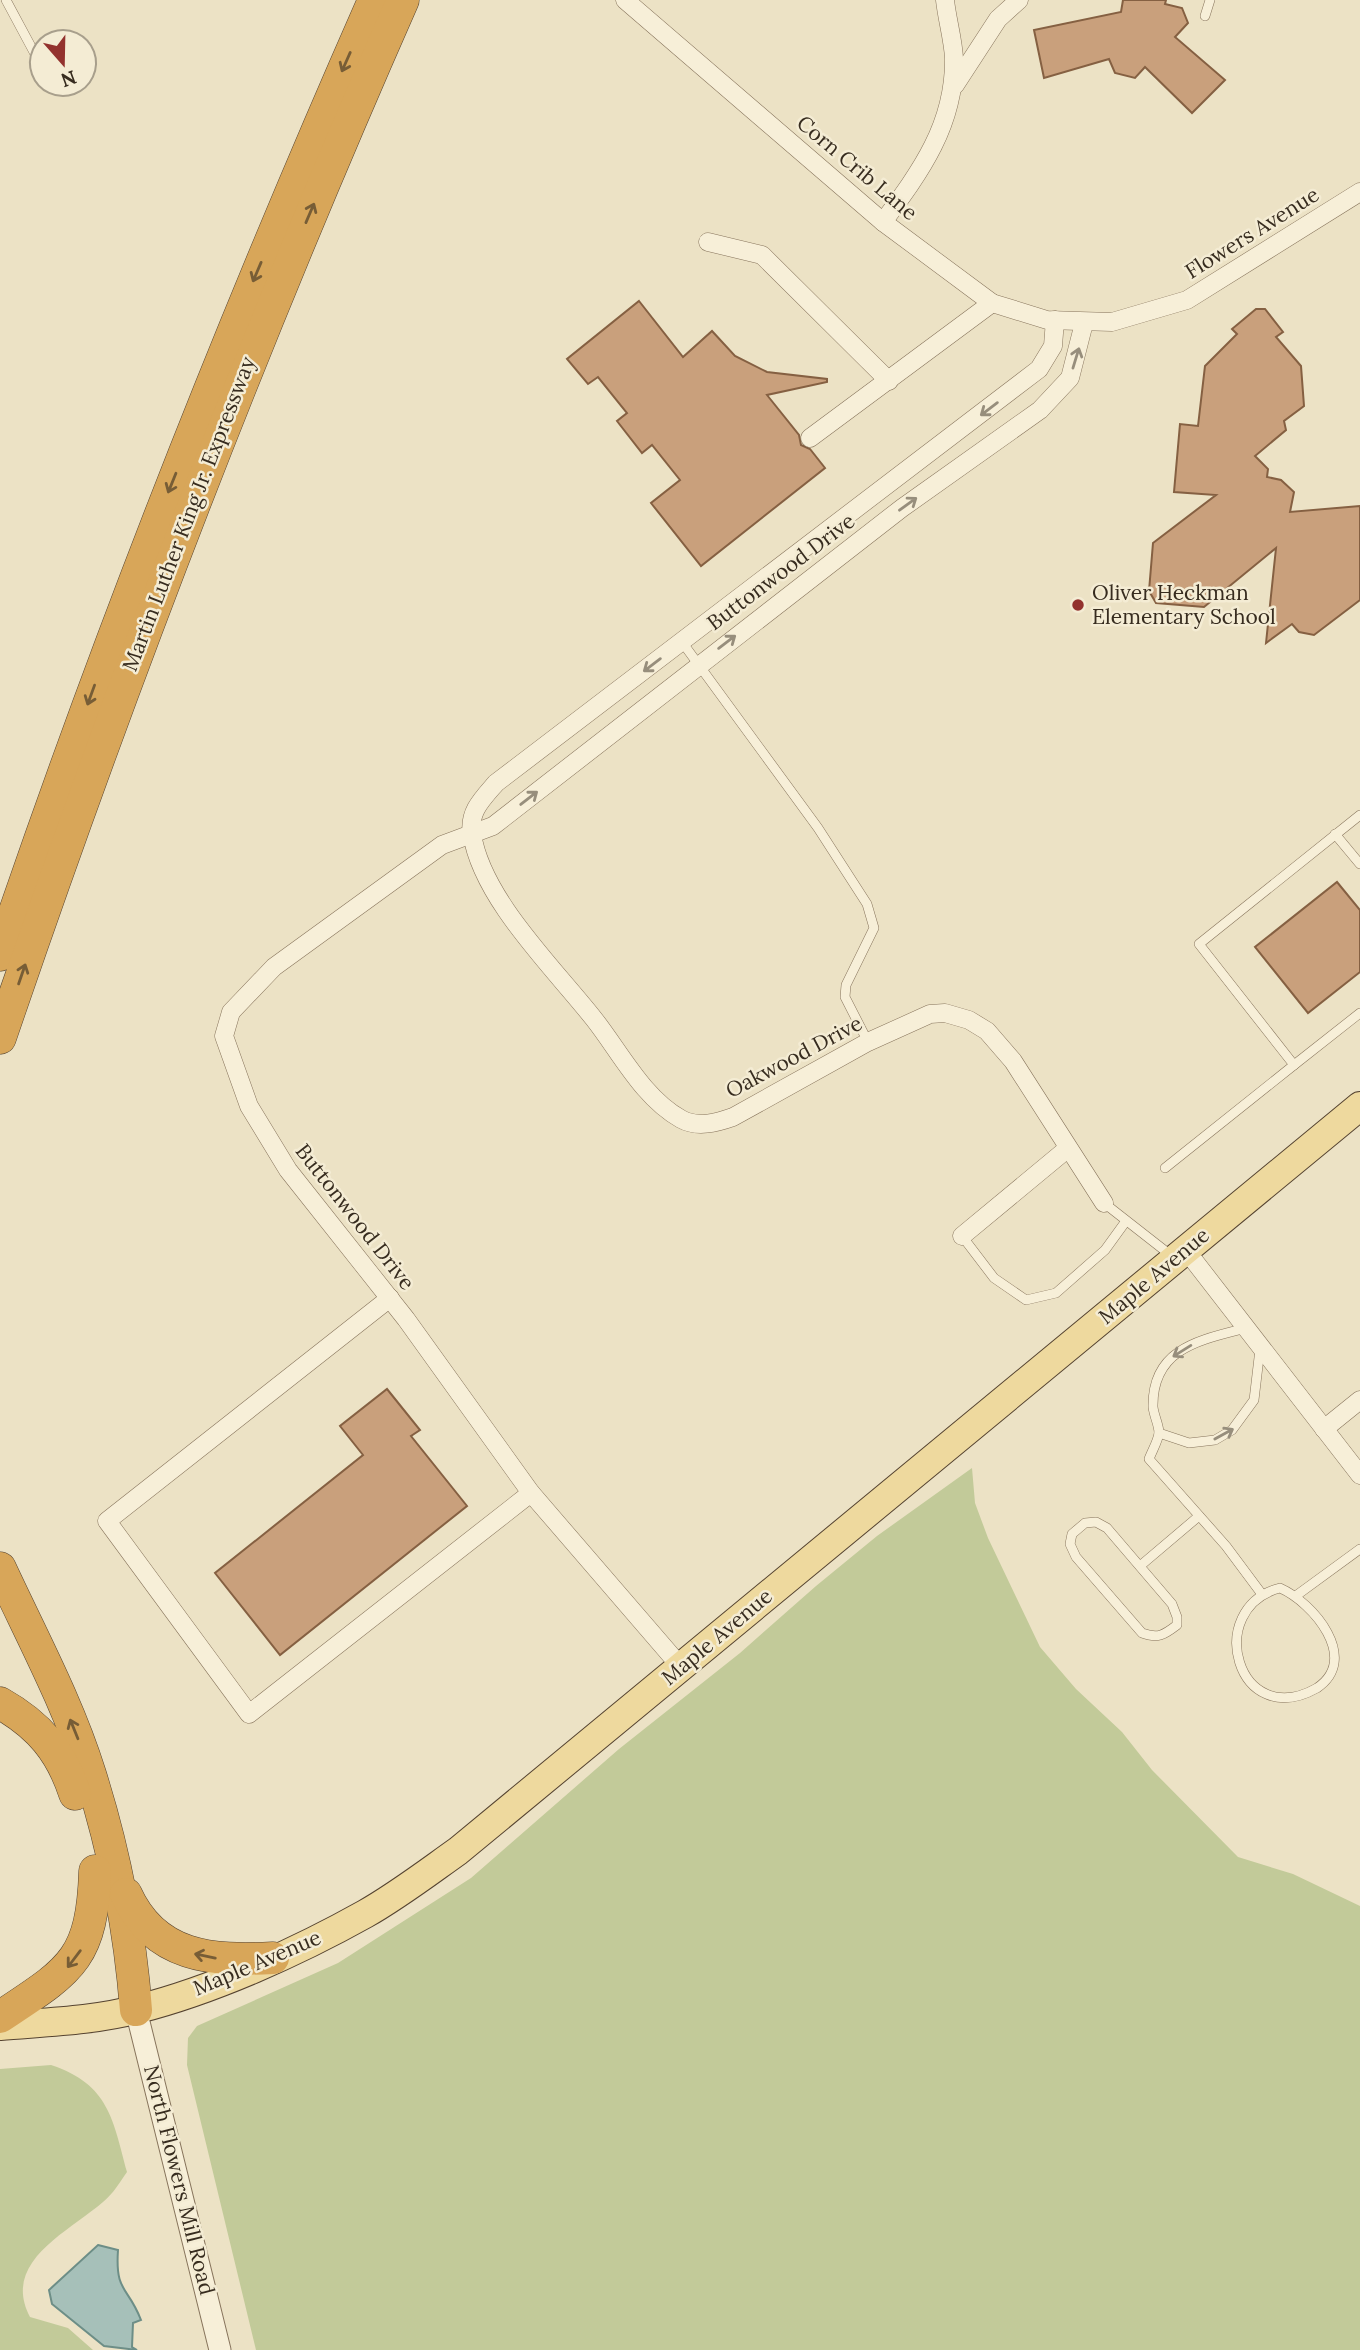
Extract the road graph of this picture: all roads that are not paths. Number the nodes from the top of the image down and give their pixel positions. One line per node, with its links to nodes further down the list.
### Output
1 (6, 0): 9 (lane)
2 (374, 0): 25 (highway, Martin Luther King Jr. Expressway, one-way to 25)
3 (403, 0): 27 (highway, Martin Luther King Jr. Expressway, one-way to 3)
4 (625, 0): 12 (street, Corn Crib Lane)
5 (945, 0): 10 (street)
6 (1019, 0): 10 (street)
7 (1210, 0): 8 (lane)
8 (1205, 16)
9 (28, 41)
10 (951, 92): 12 (street)
11 (1360, 192): 16 (street, Flowers Avenue)
12 (883, 222): 14 (street, Corn Crib Lane)
13 (708, 242): 17 (street)
14 (992, 303): 15 (street, Corn Crib Lane); 17 (street)
15 (1055, 320): 16 (street, Corn Crib Lane); 19 (street, Buttonwood Drive, one-way to 19)
16 (1084, 323): 20 (street, Buttonwood Drive, one-way to 16)
17 (889, 381): 18 (street)
18 (810, 438)
19 (682, 642): 20 (lane); 22 (street, Buttonwood Drive, one-way to 22)
20 (698, 664): 22 (street, Buttonwood Drive, one-way to 20); 28 (lane)
21 (1360, 815): 23 (lane)
22 (471, 832): 28 (street, Oakwood Drive); 37 (street, Buttonwood Drive)
23 (1335, 834): 24 (lane); 29 (lane)
24 (1360, 864)
25 (0, 955)
26 (1360, 1013): 29 (lane)
27 (0, 1038)
28 (868, 1042): 31 (street, Oakwood Drive)
29 (1294, 1065): 32 (lane)
30 (1360, 1107): 36 (main road, Maple Avenue)
31 (1067, 1149): 33 (street, Oakwood Drive); 35 (street)
32 (1165, 1168)
33 (1104, 1203): 34 (lane)
34 (1126, 1220): 35 (lane); 36 (lane)
35 (962, 1236)
36 (1180, 1254): 38 (street); 51 (main road, Maple Avenue)
37 (390, 1298): 44 (street, Buttonwood Drive); 44 (street)
38 (1246, 1328): 39 (street); 42 (lane, one-way to 42)
39 (1261, 1347): 41 (street); 42 (lane, one-way to 39)
40 (1360, 1400): 41 (street)
41 (1324, 1429): 43 (street)
42 (1159, 1433): 45 (lane)
43 (1360, 1475)
44 (531, 1493): 51 (street, Buttonwood Drive)
45 (1199, 1516): 47 (lane); 49 (lane)
46 (1360, 1549): 50 (lane)
47 (1140, 1566): 47 (lane)
48 (0, 1568): 53 (highway, one-way to 48)
49 (1261, 1593): 50 (lane); 50 (lane)
50 (1297, 1595)
51 (681, 1667): 54 (main road, Maple Avenue)
52 (0, 1703): 53 (highway)
53 (105, 1869): 54 (highway, one-way to 53); 55 (highway); 56 (highway, one-way to 56)
54 (273, 1958): 55 (main road, Maple Avenue)
55 (136, 2010): 57 (main road, Maple Avenue); 58 (street, North Flowers Mill Road)
56 (0, 2017)
57 (0, 2026)
58 (220, 2350)

